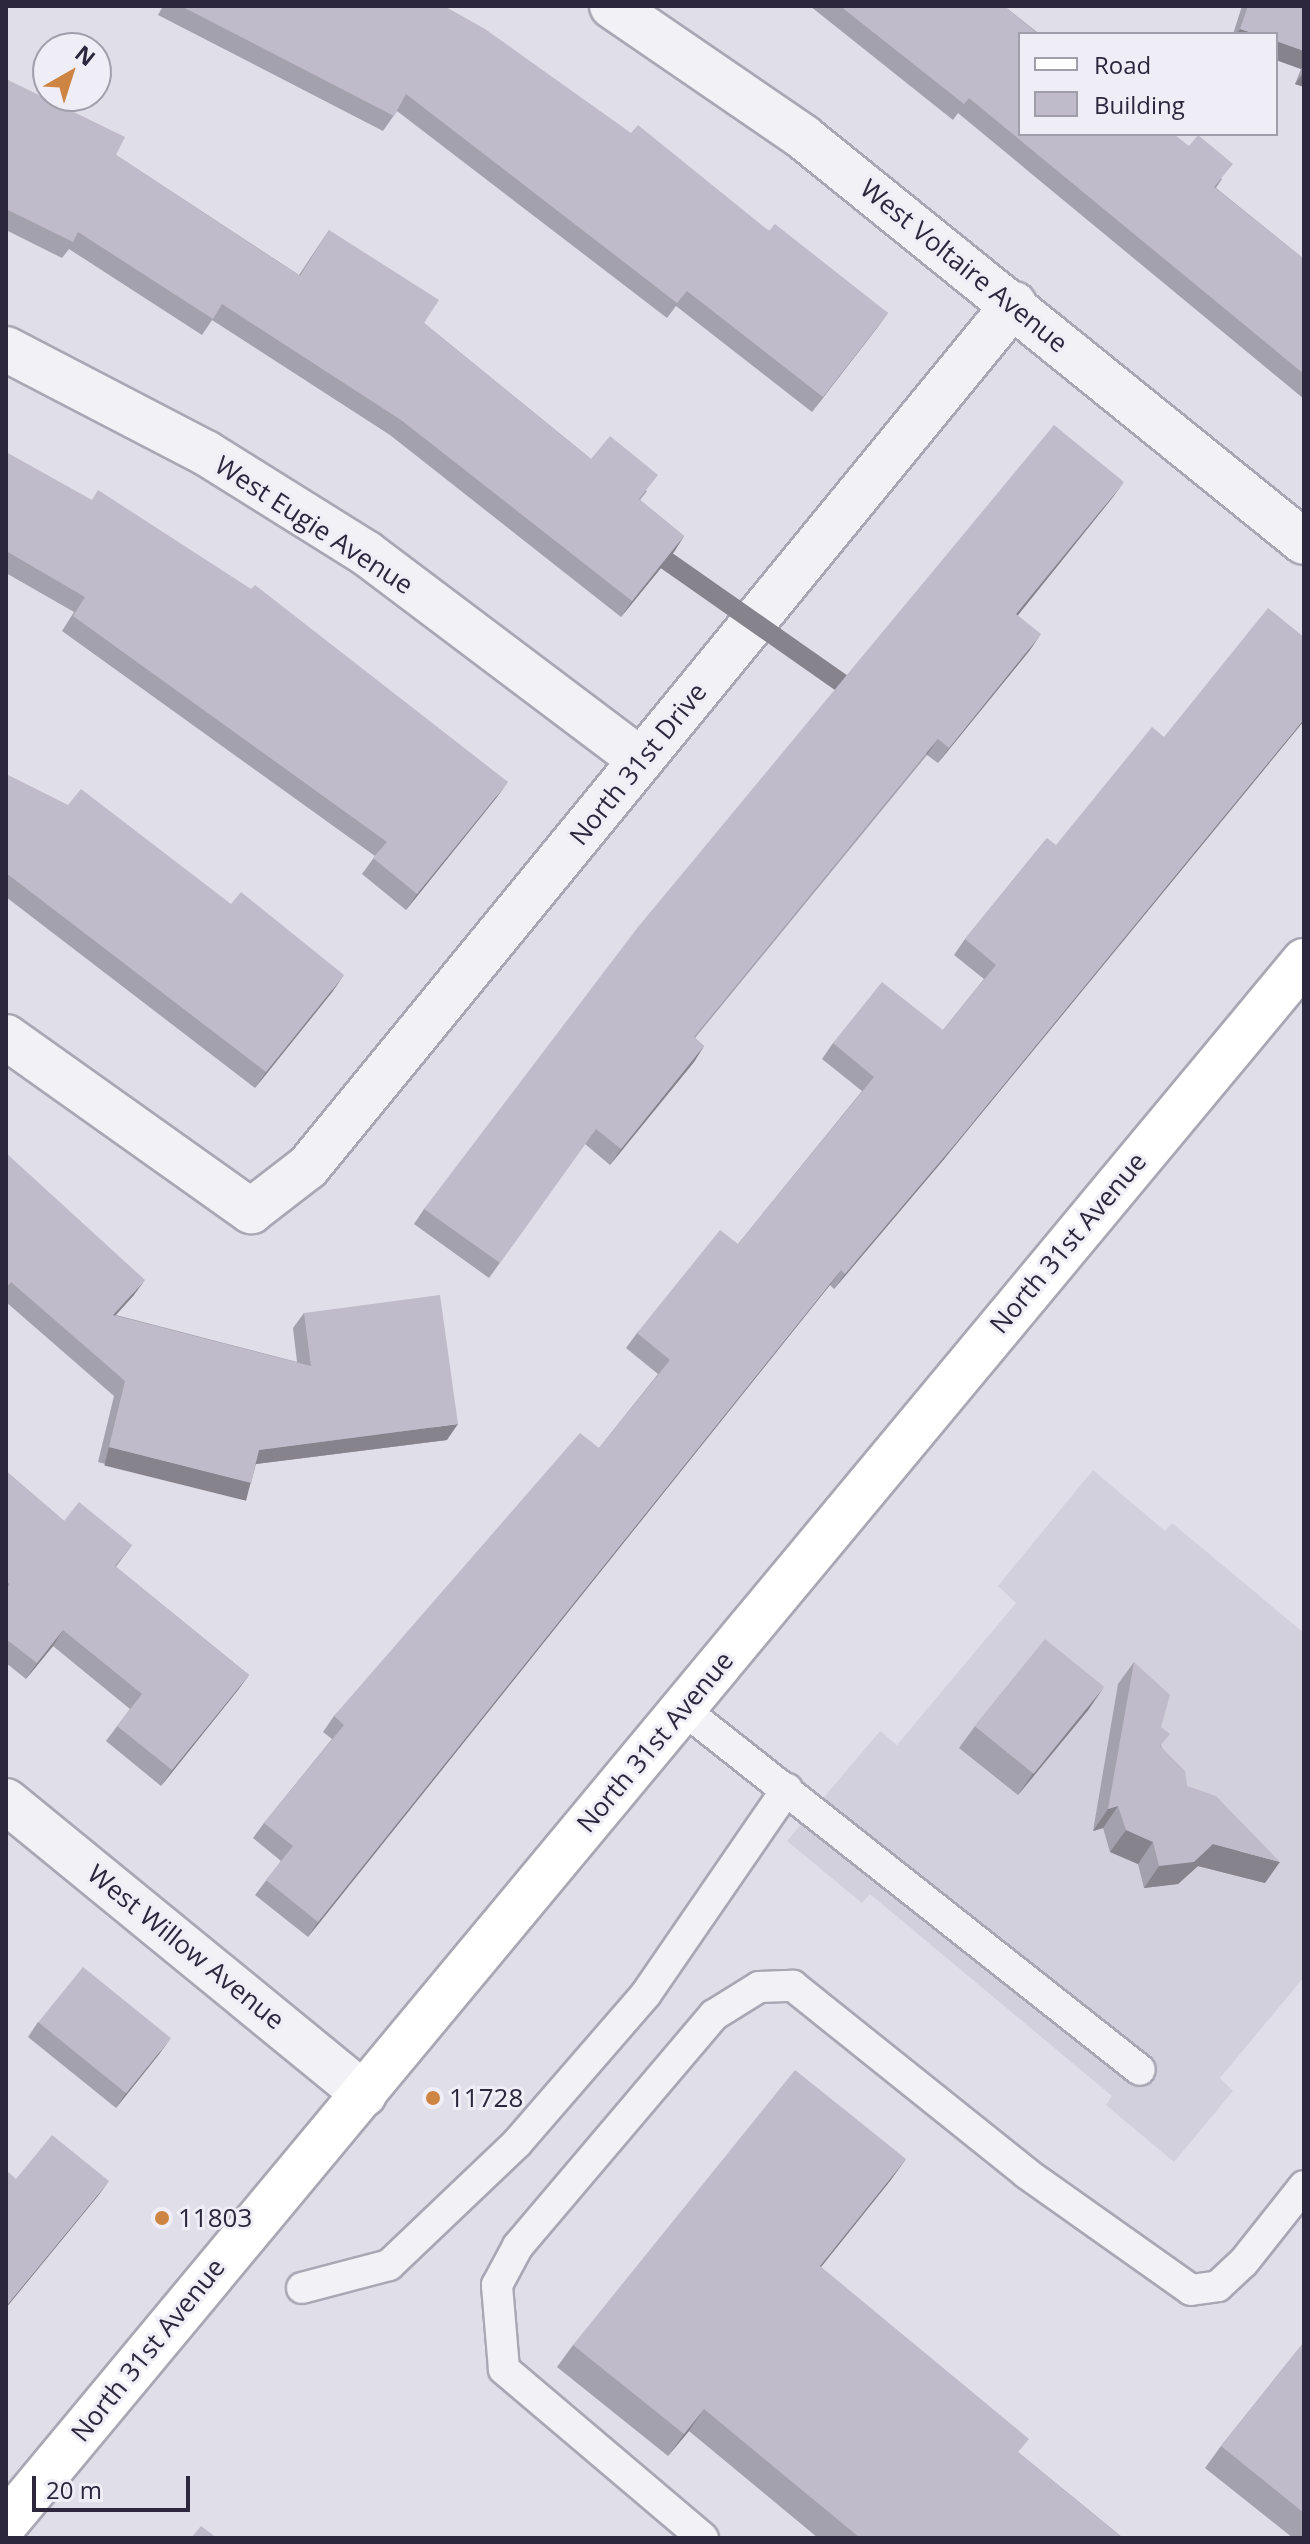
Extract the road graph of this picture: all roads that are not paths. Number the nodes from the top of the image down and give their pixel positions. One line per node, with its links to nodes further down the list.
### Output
1 (612, 6): 2 (street, West Voltaire Avenue)
2 (1014, 304): 4 (street, West Voltaire Avenue); 5 (street, North 31st Drive)
3 (6, 349): 5 (street, West Eugie Avenue)
4 (1304, 542)
5 (641, 760): 7 (street, North 31st Drive)
6 (1304, 961): 8 (street, North 31st Avenue)
7 (6, 1037)
8 (683, 1709): 9 (lane); 12 (street, North 31st Avenue)
9 (787, 1789): 11 (lane); 14 (lane)
10 (6, 1801): 12 (street, West Willow Avenue)
11 (1140, 2070)
12 (364, 2094): 15 (street, North 31st Avenue)
13 (1304, 2186): 16 (lane)
14 (302, 2288)
15 (6, 2523)
16 (703, 2538)

